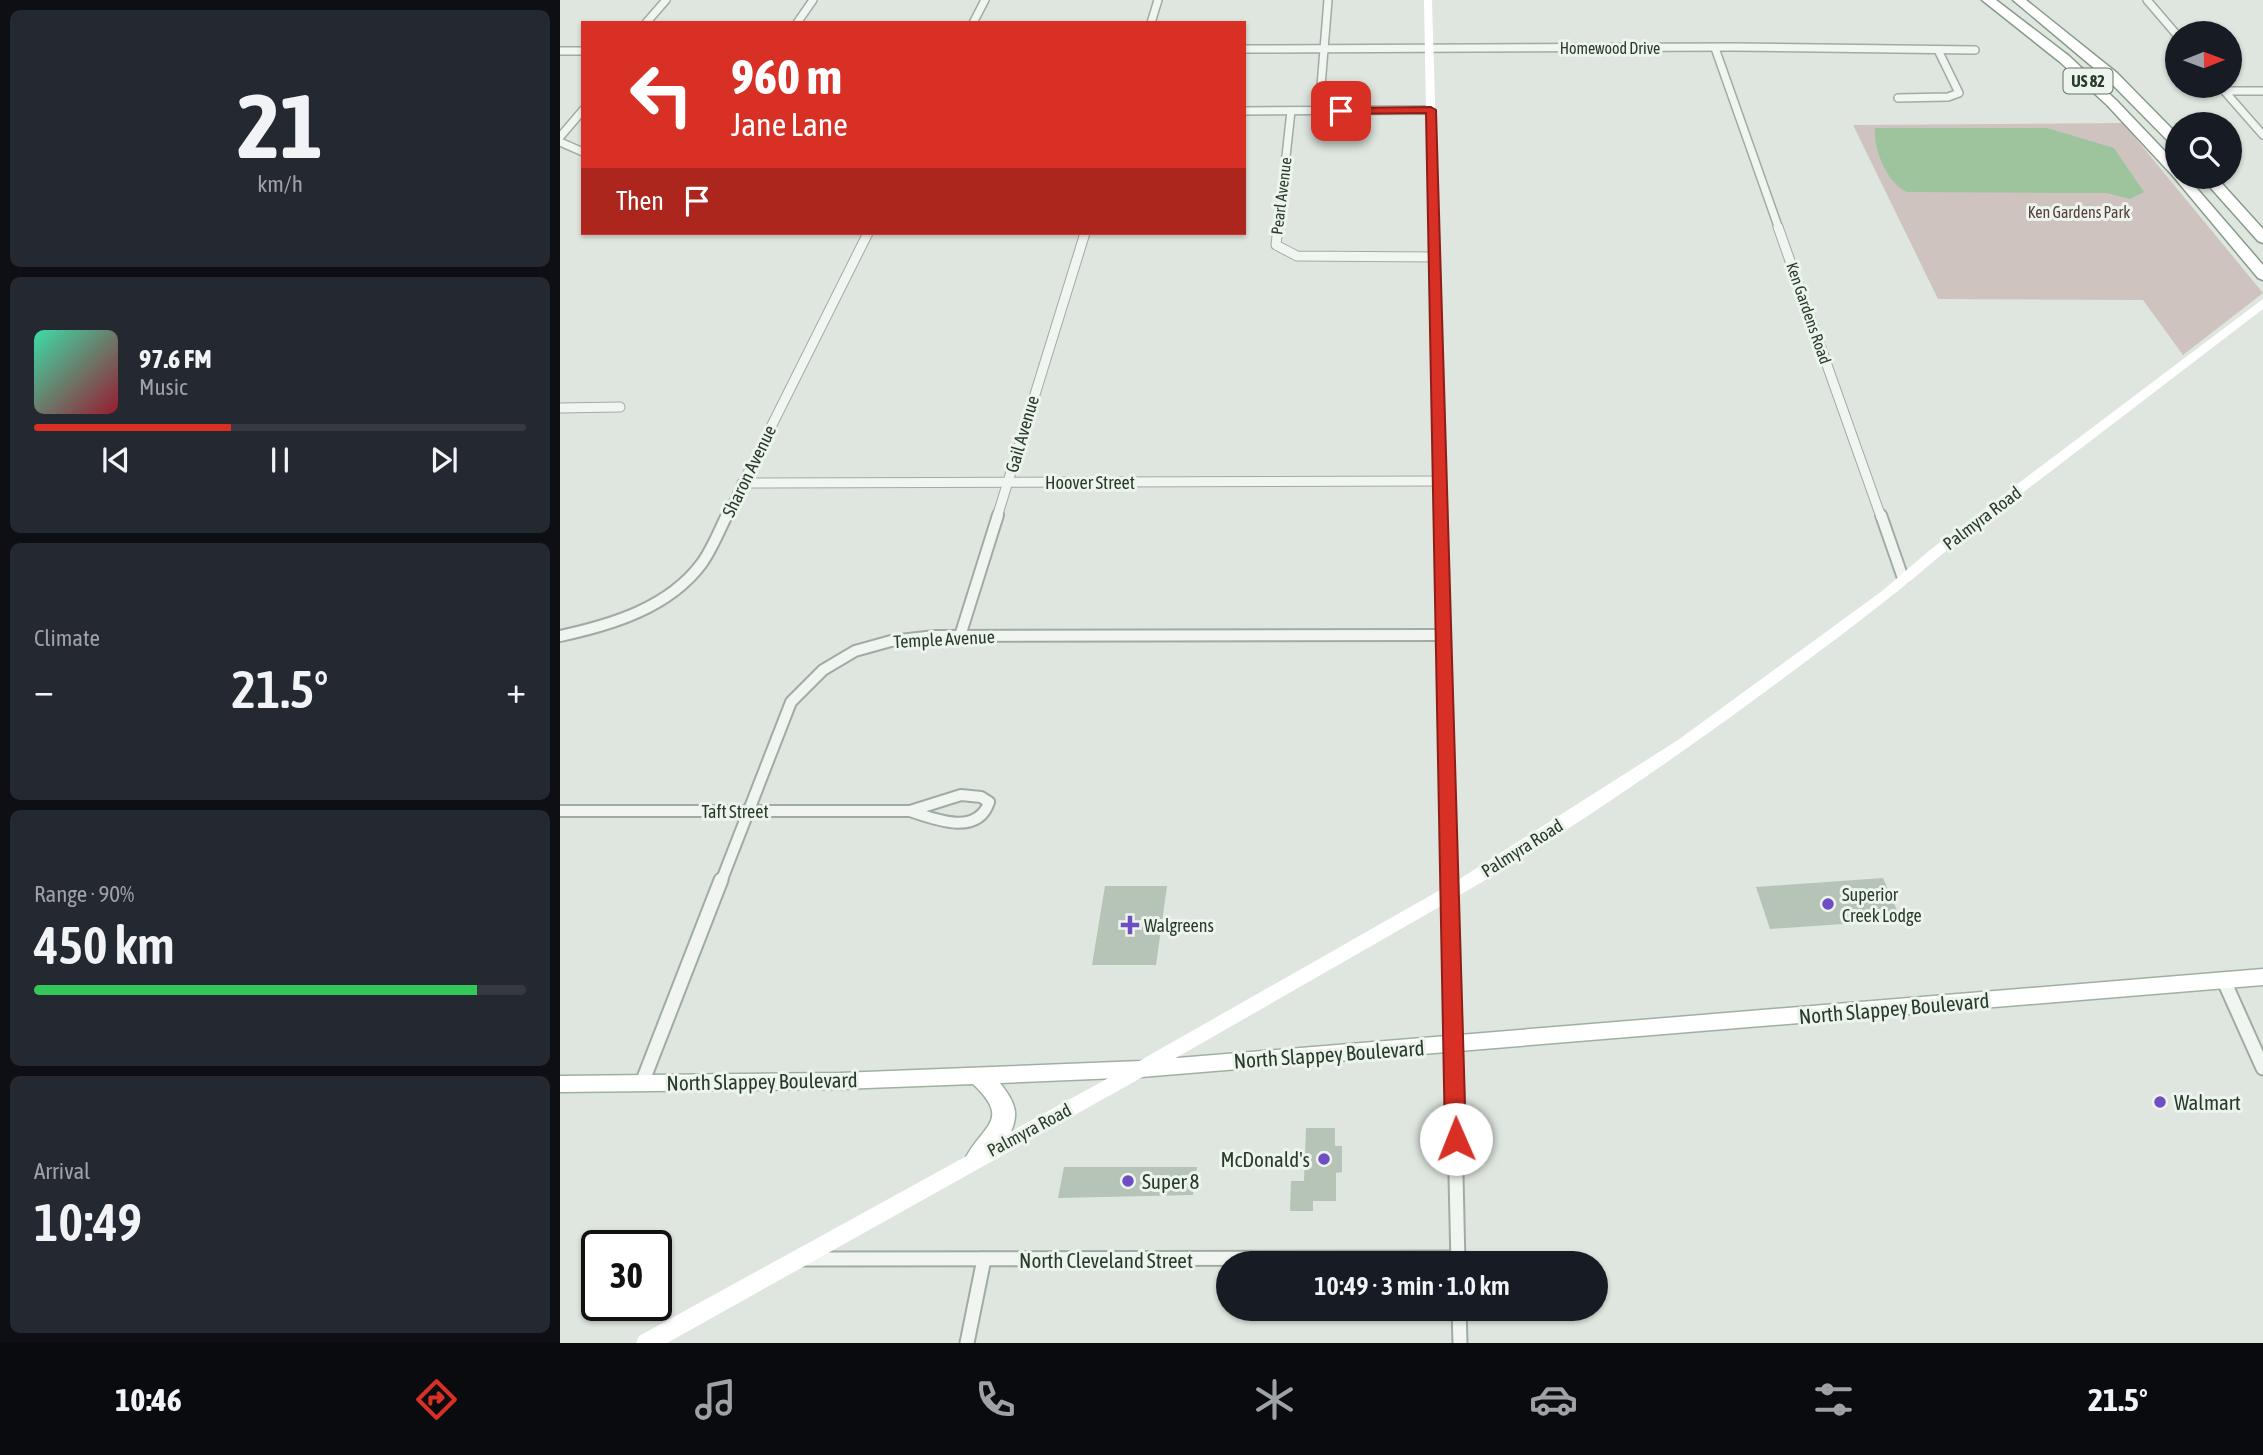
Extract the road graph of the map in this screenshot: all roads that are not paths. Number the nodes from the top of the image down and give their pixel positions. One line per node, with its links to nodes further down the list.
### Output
1 (666, 0): 10 (street)
2 (813, 0): 11 (street)
3 (985, 0): 12 (street)
4 (1158, 0): 13 (street)
5 (1328, 0): 17 (street)
6 (1428, 0): 18 (street)
7 (1988, 0): 37 (highway, US 82)
8 (2019, 0): 32 (highway, US 82)
9 (2147, 0): 14 (street)
10 (648, 21)
11 (798, 21)
12 (974, 21)
13 (1152, 21)
14 (2165, 22)
15 (1715, 47): 18 (street, Homewood Drive); 19 (street, Homewood Drive); 51 (street, Ken Gardens Road)
16 (1246, 49): 17 (street, Homewood Drive)
17 (1324, 49): 18 (street, Homewood Drive); 30 (street)
18 (1429, 49): 27 (street)
19 (1938, 50): 20 (street, Homewood Drive); 25 (street)
20 (1975, 50)
21 (560, 51): 22 (street)
22 (581, 51)
23 (2242, 90): 24 (street)
24 (2263, 91)
25 (1898, 98)
26 (2230, 98): 33 (street)
27 (1431, 110): 30 (street); 43 (street)
28 (1246, 111): 29 (street)
29 (1291, 111): 30 (street); 43 (street, Pearl Avenue)
30 (1319, 111)
31 (581, 112): 34 (street)
32 (2165, 130)
33 (2263, 135)
34 (560, 137)
35 (560, 142): 36 (street)
36 (581, 151)
37 (2165, 160)
38 (2190, 189): 44 (highway, US 82)
39 (2219, 189): 42 (highway)
40 (866, 235): 49 (street, Sharon Avenue)
41 (1083, 235): 50 (street, Gail Avenue)
42 (2263, 238)
43 (1434, 257): 48 (street)
44 (2260, 272)
45 (2263, 303): 51 (street, Palmyra Road)
46 (620, 407): 47 (street)
47 (560, 408)
48 (1438, 481): 50 (street, Hoover Street); 52 (street)
49 (742, 483): 50 (street, Hoover Street); 53 (street, Sharon Avenue)
50 (1009, 483): 54 (street, Gail Avenue)
51 (1903, 578): 58 (street, Palmyra Road)
52 (1442, 635): 54 (street, Temple Avenue); 58 (street)
53 (560, 636)
54 (961, 636): 55 (street, Temple Avenue)
55 (748, 810): 56 (street, Taft Street); 57 (street, Taft Street); 65 (street, Temple Avenue)
56 (560, 811)
57 (911, 811): 57 (street, Taft Street)
58 (1451, 892): 61 (street); 63 (street, Palmyra Road)
59 (2263, 977): 60 (main road, North Slappey Boulevard)
60 (2224, 981): 61 (main road, North Slappey Boulevard); 62 (street)
61 (1453, 1044): 63 (main road, North Slappey Boulevard); 68 (street)
62 (2263, 1068)
63 (1142, 1069): 64 (main road, North Slappey Boulevard); 67 (street, Palmyra Road)
64 (976, 1074): 65 (main road, North Slappey Boulevard); 67 (main road)
65 (642, 1083): 66 (main road, North Slappey Boulevard)
66 (560, 1084)
67 (978, 1157): 69 (street, Palmyra Road)
68 (1458, 1251)
69 (796, 1259): 70 (street, North Cleveland Street); 73 (street, Palmyra Road)
70 (984, 1259): 71 (street, North Cleveland Street); 74 (street)
71 (1216, 1260)
72 (1459, 1321): 75 (street)
73 (647, 1343)
74 (968, 1343)
75 (1460, 1343)

